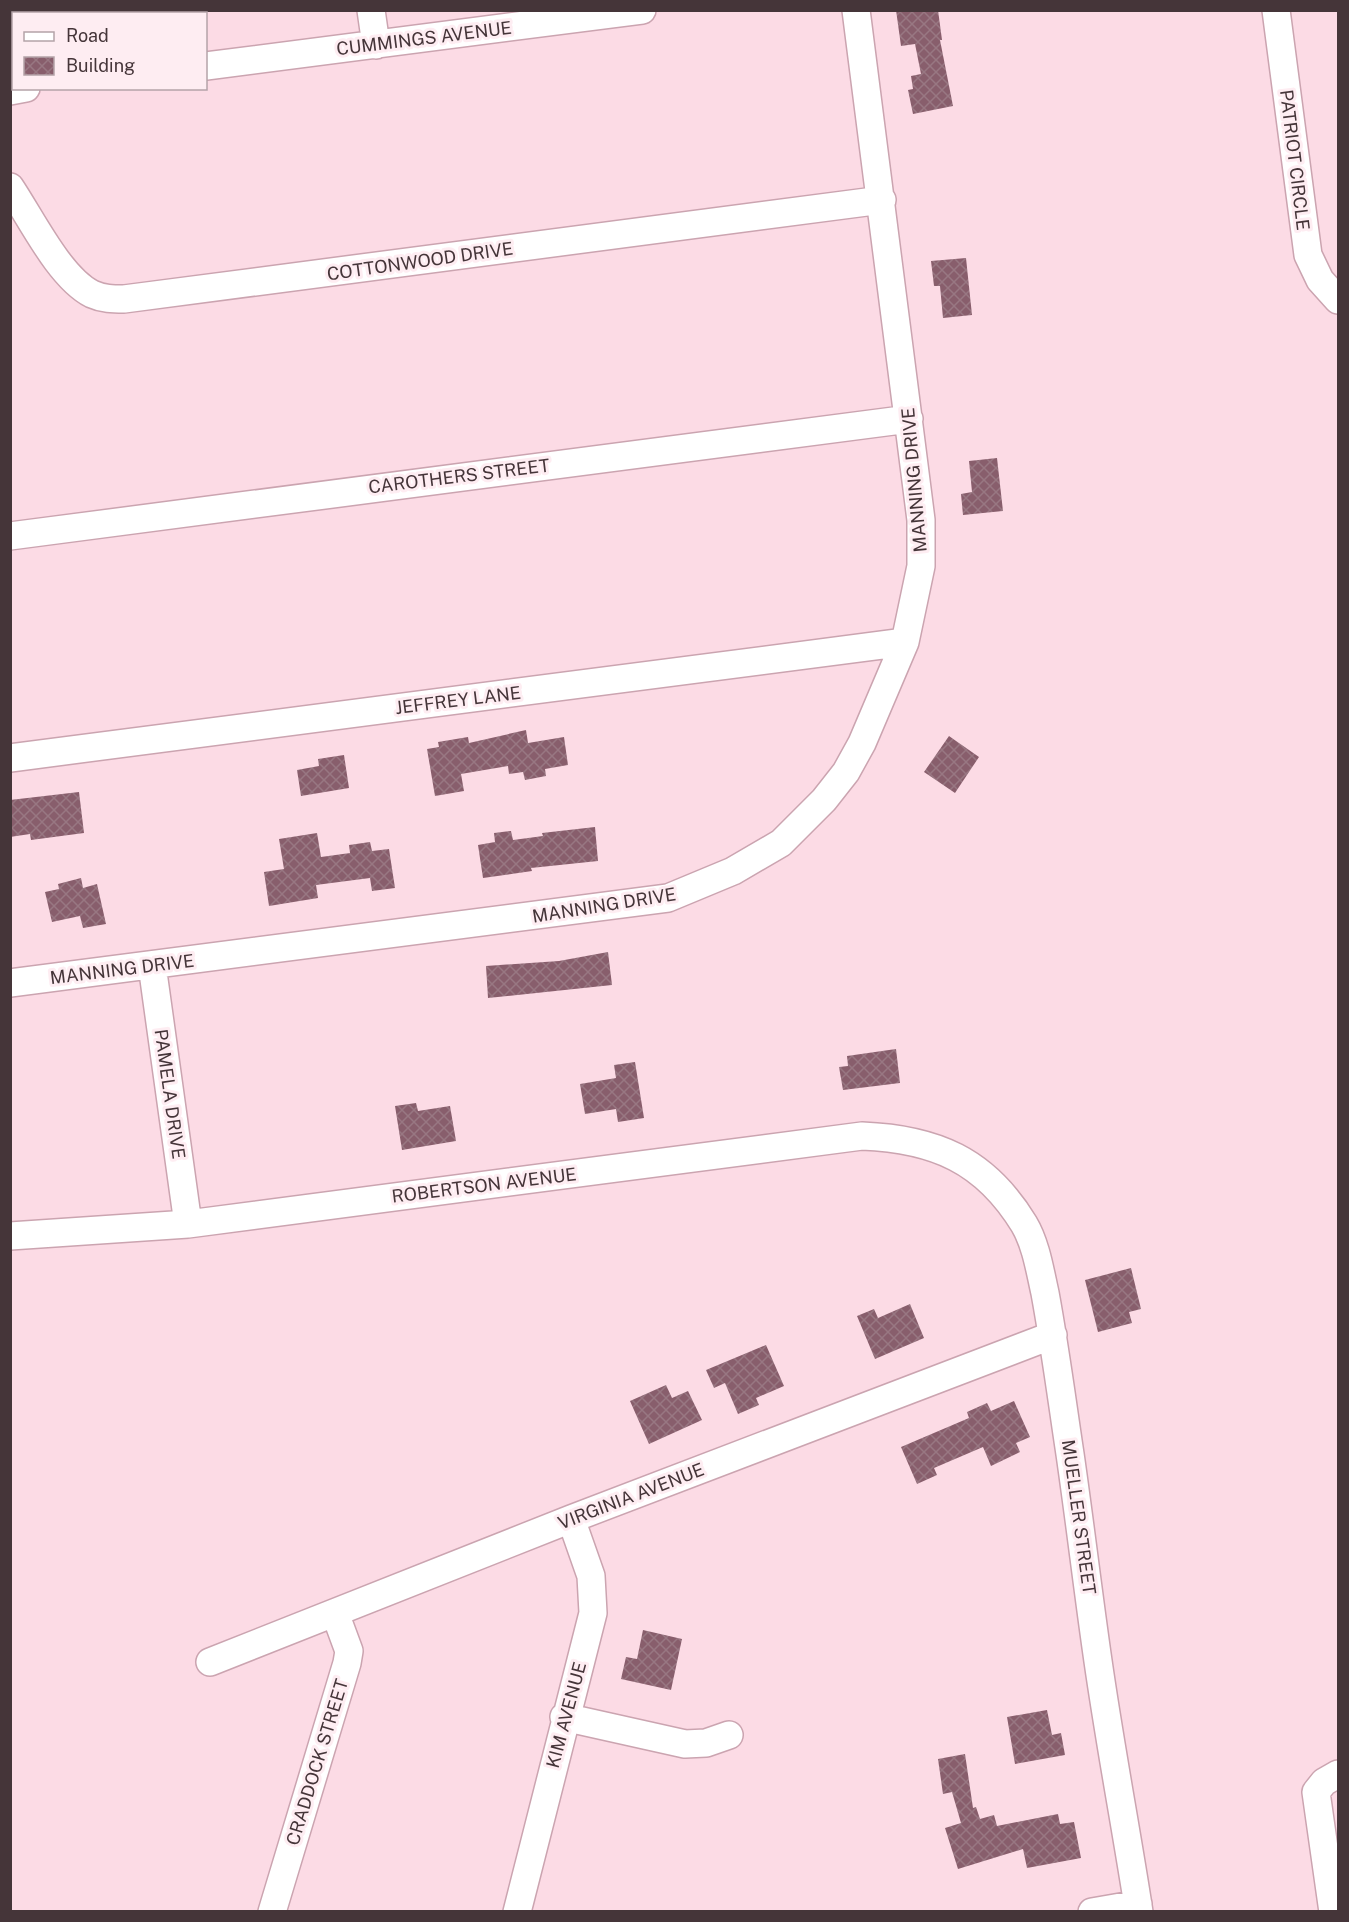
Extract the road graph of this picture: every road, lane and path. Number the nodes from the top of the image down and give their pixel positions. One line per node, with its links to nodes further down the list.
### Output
1 (371, 10): 5 (street)
2 (642, 10): 5 (street, CUMMINGS AVENUE)
3 (856, 10): 8 (street, MANNING DRIVE)
4 (1276, 10): 9 (street, PATRIOT CIRCLE)
5 (376, 45): 6 (street, CUMMINGS AVENUE)
6 (207, 66)
7 (10, 187): 8 (street, COTTONWOOD DRIVE)
8 (882, 200): 10 (street, MANNING DRIVE)
9 (1338, 300)
10 (909, 419): 11 (street, CAROTHERS STREET); 12 (street, MANNING DRIVE)
11 (10, 536)
12 (905, 642): 13 (street, JEFFREY LANE); 14 (street, MANNING DRIVE)
13 (10, 758)
14 (152, 965): 15 (street, MANNING DRIVE); 17 (street, PAMELA DRIVE)
15 (10, 983)
16 (954, 1155): 17 (street, ROBERTSON AVENUE); 19 (street, MUELLER STREET)
17 (188, 1224): 18 (street, ROBERTSON AVENUE)
18 (10, 1236)
19 (1053, 1335): 20 (street, VIRGINIA AVENUE); 26 (street, MUELLER STREET)
20 (571, 1519): 21 (street, VIRGINIA AVENUE); 23 (street, KIM AVENUE)
21 (335, 1612): 22 (street, VIRGINIA AVENUE); 27 (street, CRADDOCK STREET)
22 (210, 1662)
23 (564, 1717): 24 (street); 28 (street, KIM AVENUE)
24 (729, 1735)
25 (1338, 1774): 30 (street)
26 (1138, 1908): 29 (street)
27 (272, 1911)
28 (517, 1911)
29 (1092, 1911)
30 (1333, 1911)

